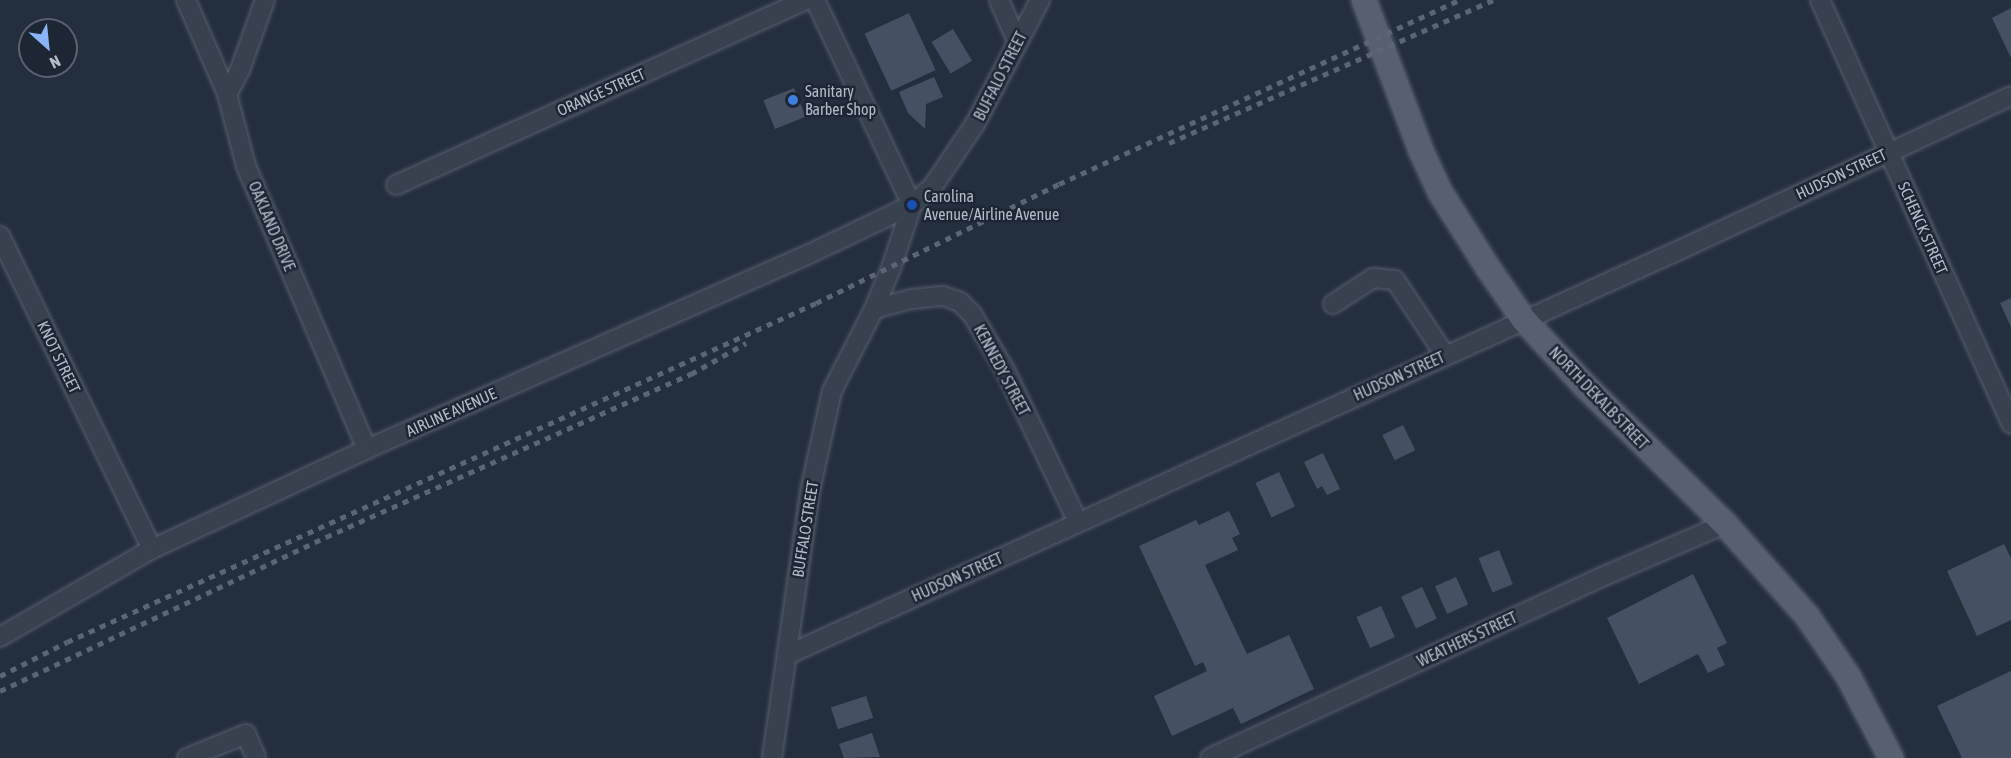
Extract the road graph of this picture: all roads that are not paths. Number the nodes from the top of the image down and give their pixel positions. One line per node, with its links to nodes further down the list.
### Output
1 (186, 0): 10 (street, OAKLAND DRIVE)
2 (265, 0): 10 (street)
3 (805, 0): 13 (street, ORANGE STREET)
4 (815, 0): 14 (street)
5 (999, 0): 9 (street)
6 (1040, 0): 9 (street, BUFFALO STREET)
7 (1364, 0): 18 (main road, NORTH DEKALB STREET)
8 (1820, 0): 12 (street, SCHENCK STREET)
9 (1017, 41): 14 (street, BUFFALO STREET)
10 (227, 94): 21 (street, OAKLAND DRIVE)
11 (2011, 96): 12 (street, HUDSON STREET)
12 (1888, 152): 18 (street, HUDSON STREET); 20 (street, SCHENCK STREET)
13 (396, 184)
14 (912, 205): 17 (street, BUFFALO STREET); 21 (street, AIRLINE AVENUE)
15 (0, 236): 24 (street, KNOT STREET)
16 (1333, 304): 19 (street)
17 (874, 309): 22 (street, KENNEDY STREET); 26 (street, BUFFALO STREET)
18 (1524, 320): 19 (street, HUDSON STREET); 23 (main road, NORTH DEKALB STREET)
19 (1445, 355): 22 (street, HUDSON STREET)
20 (2011, 424)
21 (367, 449): 24 (street, AIRLINE AVENUE)
22 (1078, 522): 26 (street, HUDSON STREET)
23 (1725, 524): 30 (street, WEATHERS STREET); 31 (main road, NORTH DEKALB STREET)
24 (152, 549): 25 (street, AIRLINE AVENUE)
25 (0, 637)
26 (787, 655): 27 (street, BUFFALO STREET)
27 (768, 757)
28 (187, 758): 29 (street)
29 (256, 758)
30 (1210, 758)
31 (1891, 758)

